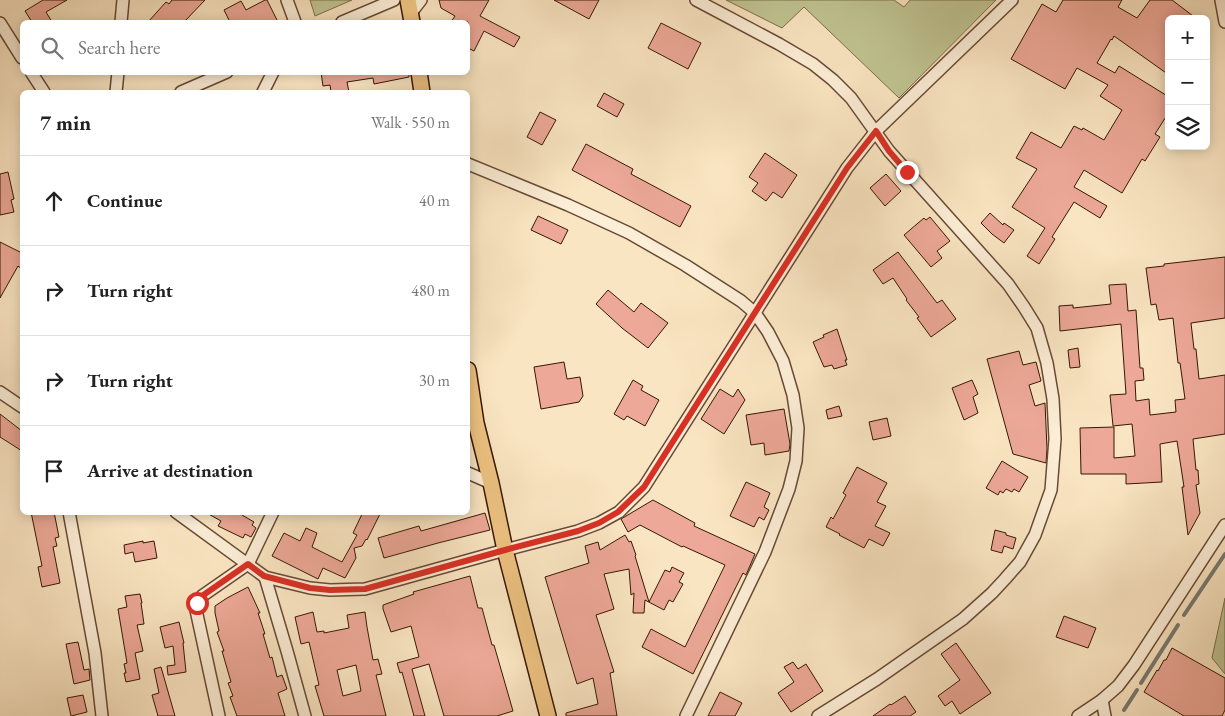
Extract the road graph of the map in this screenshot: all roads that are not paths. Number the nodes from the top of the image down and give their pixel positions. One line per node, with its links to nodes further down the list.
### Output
1 (123, 0): 9 (street)
2 (286, 0): 10 (street)
3 (394, 0): 11 (street)
4 (421, 0): 8 (street)
5 (696, 0): 25 (street)
6 (1012, 0): 25 (street)
7 (1221, 0): 12 (street)
8 (410, 12)
9 (121, 20)
10 (294, 20)
11 (347, 20)
12 (1225, 22)
13 (0, 23): 14 (street)
14 (20, 55)
15 (33, 75): 20 (street)
16 (118, 75): 21 (street)
17 (220, 75): 22 (street)
18 (272, 75): 23 (street)
19 (419, 75): 24 (main road)
20 (43, 90)
21 (116, 90)
22 (186, 90)
23 (264, 90)
24 (422, 90)
25 (876, 131): 27 (street); 46 (street)
26 (470, 165): 27 (street)
27 (755, 313): 37 (street); 45 (street)
28 (470, 383): 32 (main road)
29 (0, 392): 30 (street)
30 (20, 406)
31 (470, 473): 32 (street)
32 (490, 483): 37 (main road)
33 (70, 515): 41 (street)
34 (180, 515): 38 (street)
35 (272, 515): 38 (street)
36 (1225, 525): 40 (street)
37 (505, 550): 39 (street); 44 (main road)
38 (248, 564): 39 (street); 42 (street)
39 (264, 576): 43 (street)
40 (1102, 700): 47 (street); 48 (street)
41 (102, 716)
42 (219, 716)
43 (305, 716)
44 (548, 716)
45 (686, 716)
46 (818, 716)
47 (1078, 716)
48 (1105, 716)

